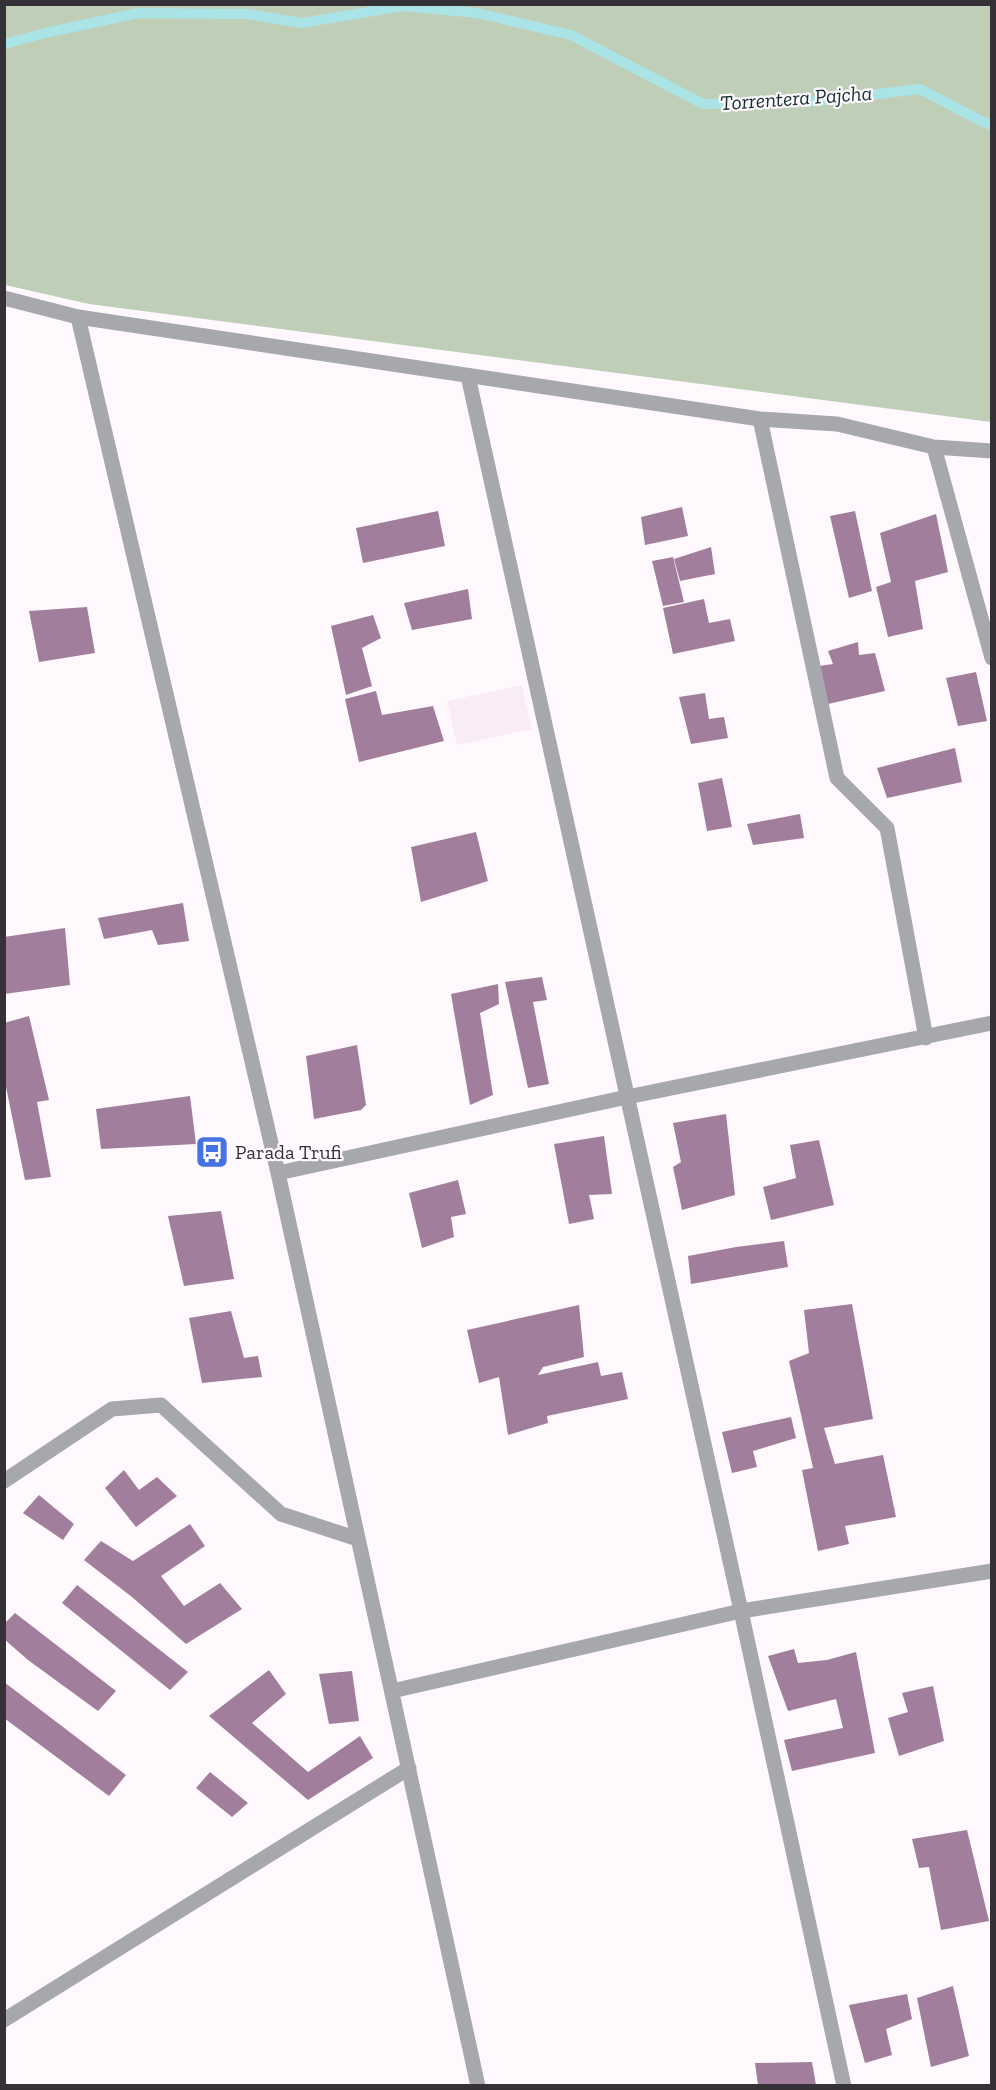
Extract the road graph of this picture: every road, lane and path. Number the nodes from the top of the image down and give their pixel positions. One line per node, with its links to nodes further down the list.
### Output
1 (4, 298): 2 (street)
2 (78, 317): 3 (street); 11 (street)
3 (468, 376): 4 (street); 10 (street)
4 (760, 419): 5 (street); 9 (street)
5 (934, 447): 6 (street); 7 (street)
6 (992, 452)
7 (992, 658)
8 (992, 1023): 9 (street)
9 (926, 1038): 10 (street)
10 (627, 1097): 11 (street); 15 (street)
11 (278, 1173): 13 (street)
12 (4, 1481): 13 (street)
13 (358, 1539): 16 (street)
14 (992, 1571): 15 (street)
15 (741, 1611): 16 (street); 20 (street)
16 (392, 1691): 17 (street)
17 (409, 1768): 18 (street); 19 (street)
18 (4, 2020)
19 (478, 2085)
20 (844, 2085)

